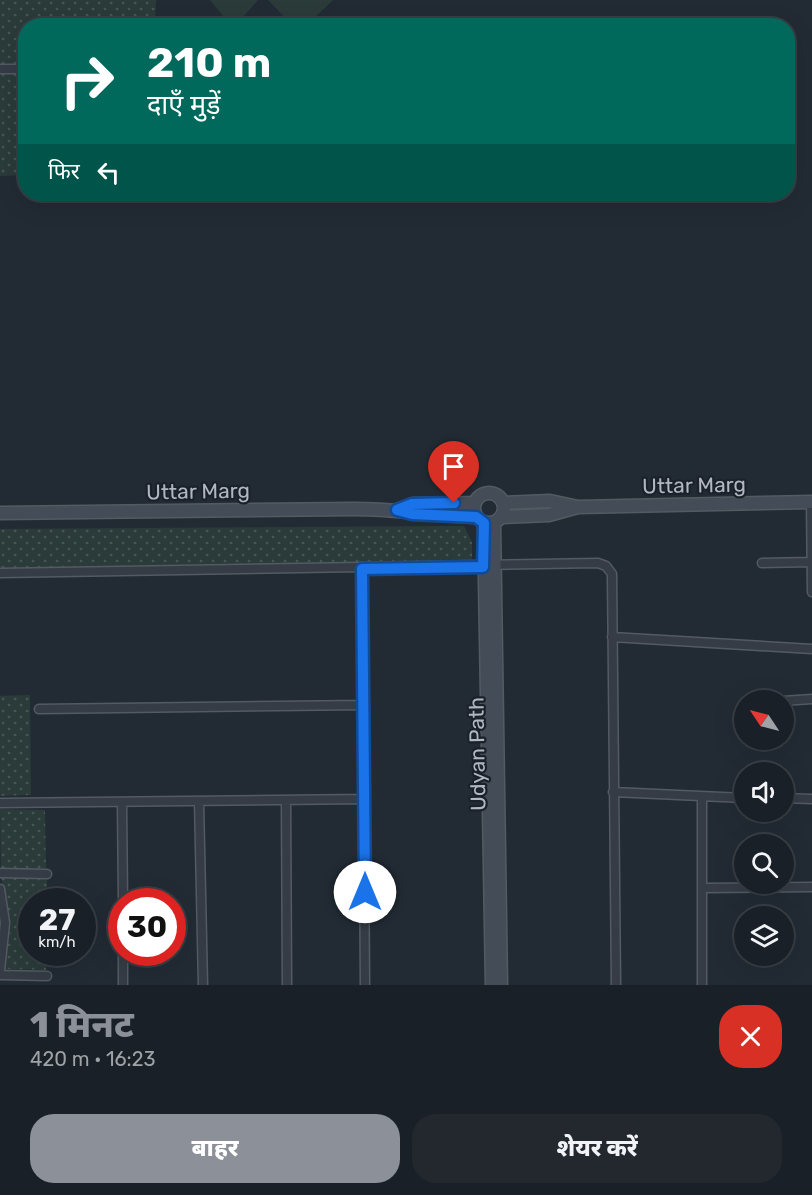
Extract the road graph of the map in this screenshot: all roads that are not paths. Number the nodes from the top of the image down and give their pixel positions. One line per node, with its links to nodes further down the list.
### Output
1 (0, 69): 2 (street)
2 (18, 69)
3 (503, 502): 5 (main road, Uttar Marg); 6 (main road, Uttar Marg); 9 (main road)
4 (812, 502): 6 (main road, Uttar Marg); 10 (street)
5 (474, 503): 7 (main road, Uttar Marg); 9 (main road)
6 (578, 507): 9 (main road, Uttar Marg)
7 (397, 510): 8 (main road, Uttar Marg); 9 (main road, Uttar Marg)
8 (0, 513)
9 (489, 520): 12 (main road, Udyan Path)
10 (811, 562): 11 (street); 15 (street)
11 (762, 563)
12 (488, 567): 13 (street); 16 (street); 46 (main road, Udyan Path); 47 (main road, Udyan Path)
13 (362, 569): 14 (street); 20 (street)
14 (0, 573)
15 (812, 592)
16 (612, 638): 17 (street); 22 (street)
17 (812, 649)
18 (812, 699): 19 (street)
19 (794, 700)
20 (364, 705): 21 (street); 28 (street)
21 (39, 709)
22 (614, 792): 23 (street); 48 (street)
23 (702, 797): 24 (street); 36 (street)
24 (734, 798)
25 (794, 798): 26 (street)
26 (812, 799)
27 (285, 800): 28 (street); 29 (street); 44 (street)
28 (365, 800): 45 (street)
29 (200, 801): 30 (street); 43 (street)
30 (122, 802): 31 (street); 35 (street)
31 (0, 803)
32 (0, 873): 33 (street)
33 (47, 874)
34 (812, 887): 36 (street)
35 (123, 888)
36 (702, 888): 49 (street)
37 (0, 890): 39 (street)
38 (123, 966): 42 (street)
39 (0, 970)
40 (0, 975): 41 (street)
41 (47, 976)
42 (123, 985)
43 (203, 985)
44 (286, 985)
45 (365, 985)
46 (492, 985)
47 (501, 985)
48 (616, 985)
49 (702, 985)

